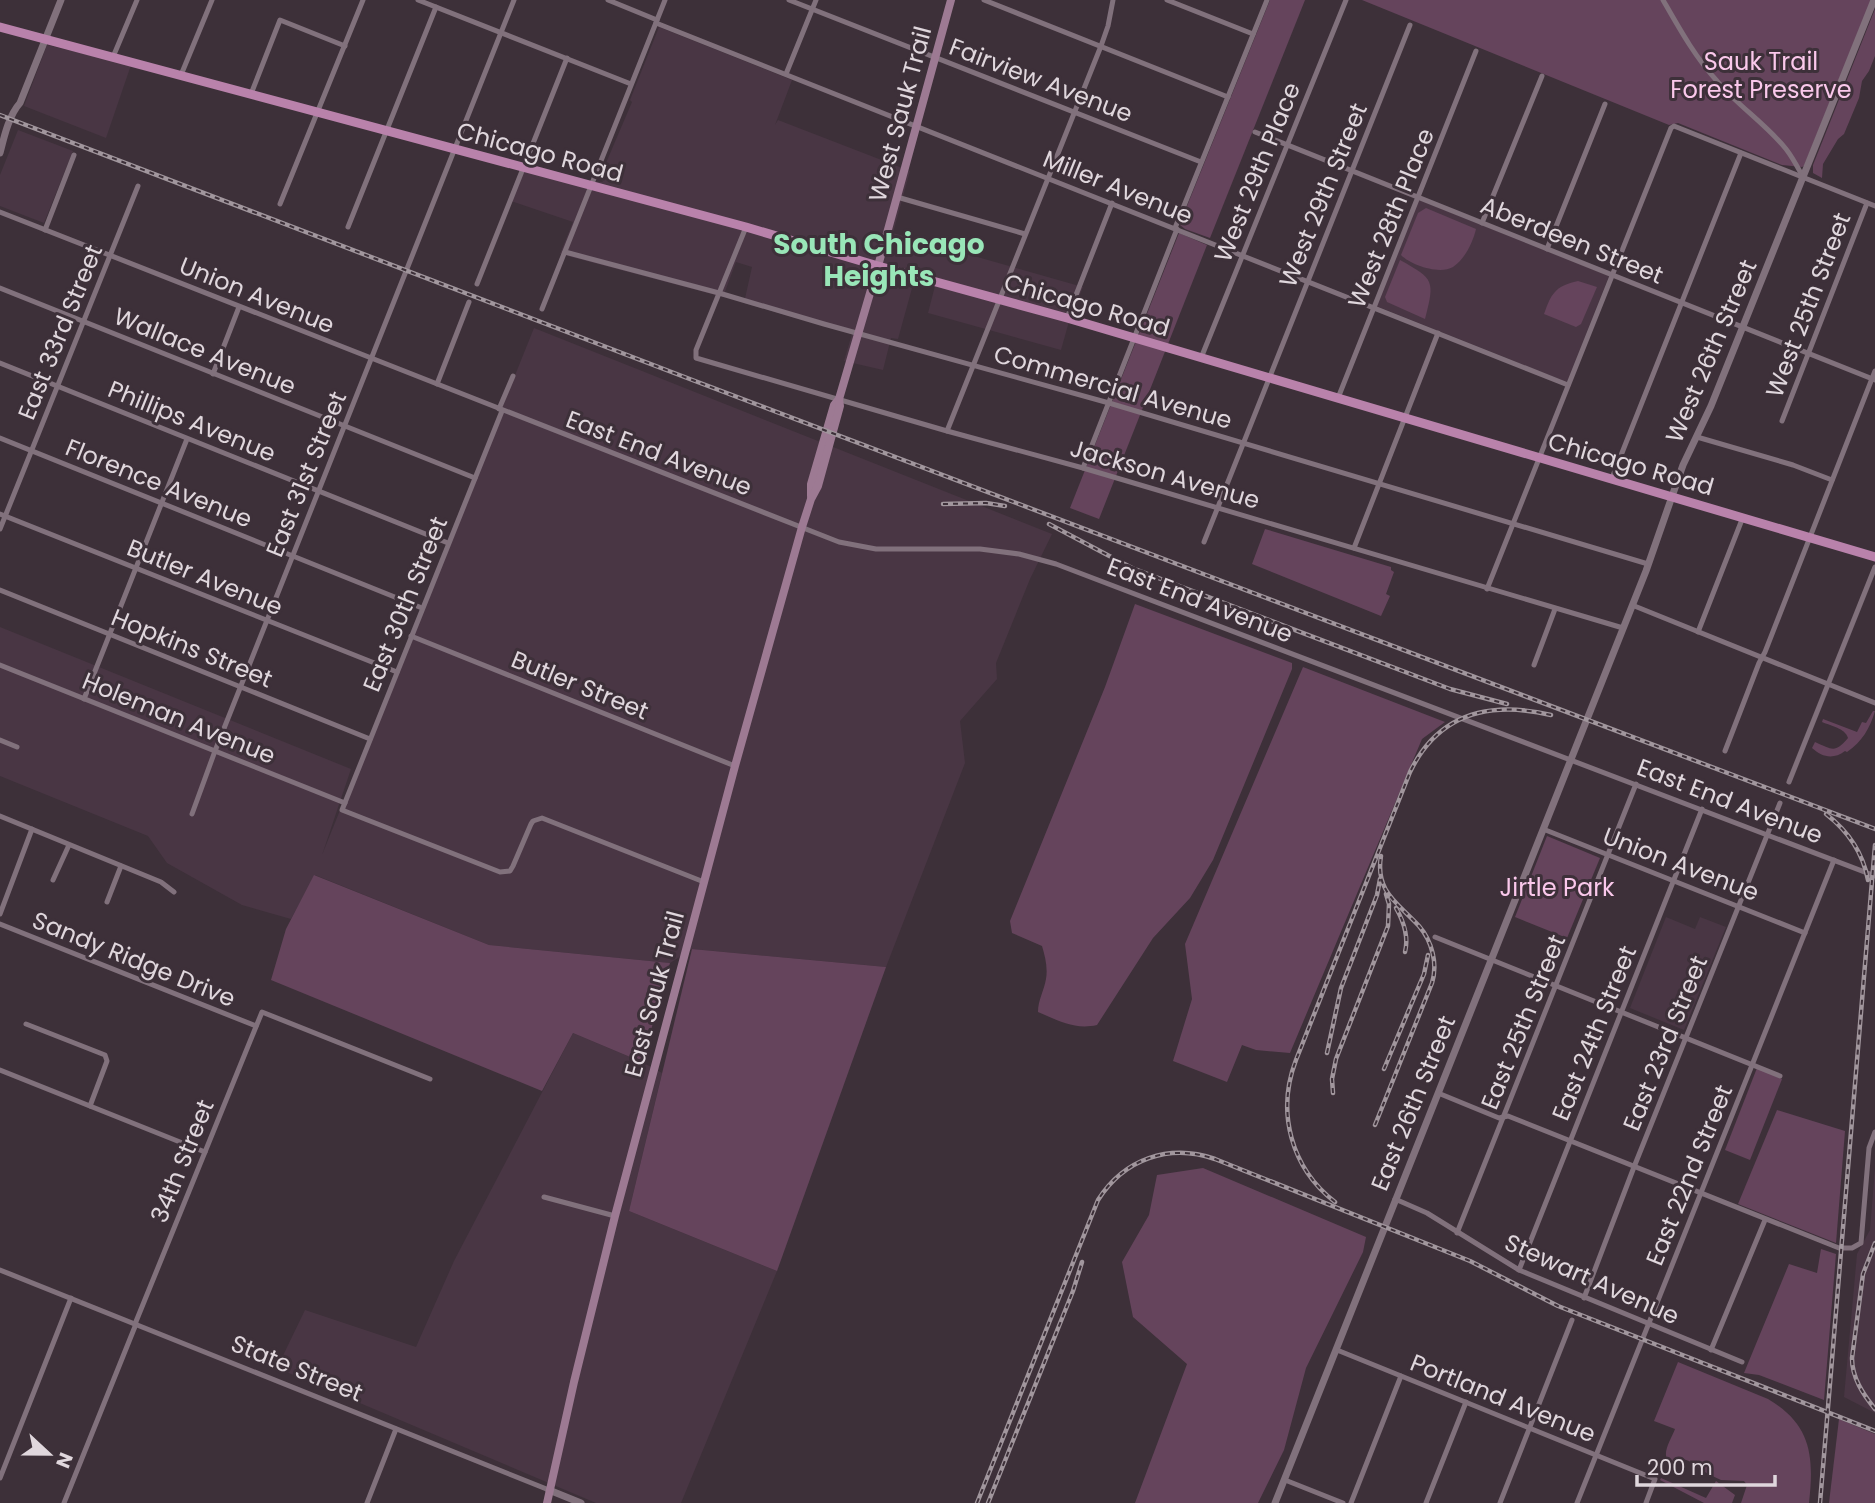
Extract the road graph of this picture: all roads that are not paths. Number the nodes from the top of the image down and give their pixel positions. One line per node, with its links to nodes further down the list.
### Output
1 (61, 0): 26 (street)
2 (137, 0): 30 (street)
3 (212, 0): 34 (street)
4 (363, 0): 27 (street)
5 (418, 0): 19 (street)
6 (514, 0): 24 (street, East 31st Street)
7 (608, 0): 21 (street, Miller Avenue)
8 (664, 0): 21 (street)
9 (789, 0): 20 (street, Fairview Avenue)
10 (816, 0): 20 (street)
11 (951, 0): 31 (main road, West Sauk Trail)
12 (984, 0): 28 (street)
13 (1114, 0): 28 (street)
14 (1167, 0): 25 (street)
15 (1267, 0): 25 (street)
16 (1346, 0): 45 (street, West 29th Place)
17 (1663, 0): 53 (street)
18 (1874, 0): 53 (street, West 26th Street)
19 (436, 7): 24 (street); 43 (street)
20 (812, 9): 31 (street, Fairview Avenue); 33 (street)
21 (656, 21): 33 (street, Miller Avenue); 36 (street)
22 (1410, 25): 52 (street, West 29th Street)
23 (0, 27): 26 (main road, Chicago Road)
24 (501, 33): 32 (street); 46 (street, East 31st Street)
25 (1253, 34): 38 (street)
26 (45, 40): 30 (main road, Chicago Road); 47 (street)
27 (345, 46): 37 (street); 40 (street)
28 (1101, 46): 38 (street); 41 (street)
29 (1476, 51): 58 (street, West 28th Place)
30 (113, 57): 34 (main road, Chicago Road)
31 (934, 57): 41 (street, Fairview Avenue); 42 (main road, West Sauk Trail)
32 (567, 58): 36 (street); 51 (street)
33 (786, 74): 42 (street, Miller Avenue)
34 (181, 75): 37 (main road, Chicago Road)
35 (1542, 76): 64 (street)
36 (631, 84): 56 (street)
37 (251, 93): 40 (main road, Chicago Road)
38 (1228, 97): 50 (street)
39 (1605, 104): 70 (street)
40 (319, 112): 43 (main road, Chicago Road); 61 (street)
41 (1074, 112): 50 (street, Fairview Avenue); 54 (street)
42 (916, 126): 54 (street, Miller Avenue); 57 (main road, West Sauk Trail)
43 (386, 130): 46 (main road, Chicago Road); 65 (street)
44 (1255, 132): 45 (street, Aberdeen Street)
45 (1287, 145): 52 (street, Aberdeen Street); 72 (street, West 29th Place)
46 (456, 148): 51 (main road, Chicago Road); 93 (street, East 31st Street)
47 (0, 153)
48 (1741, 153): 53 (street); 75 (street); 82 (street)
49 (74, 155): 68 (street)
50 (1201, 162): 67 (street)
51 (523, 167): 56 (main road, Chicago Road); 77 (street)
52 (1352, 171): 58 (street, Aberdeen Street); 76 (street, West 29th Street)
53 (1803, 177): 59 (street); 88 (street, West 26th Street)
54 (1048, 178): 60 (street, Miller Avenue); 69 (street)
55 (138, 186): 73 (street, East 33rd Street)
56 (591, 186): 66 (main road, Chicago Road); 71 (street)
57 (897, 197): 69 (street); 74 (main road, West Sauk Trail)
58 (1418, 197): 64 (street, Aberdeen Street); 84 (street, West 28th Place)
59 (1867, 202): 62 (street); 92 (street, West 25th Street)
60 (1112, 203): 67 (street, Miller Avenue); 86 (street)
61 (280, 204)
62 (1875, 206)
63 (0, 212): 68 (street, Union Avenue)
64 (1482, 223): 70 (street, Aberdeen Street)
65 (348, 227)
66 (746, 227): 74 (main road, Chicago Road); 79 (street)
67 (1176, 229): 72 (street, Miller Avenue); 91 (street)
68 (45, 230): 73 (street, Union Avenue)
69 (1025, 234): 80 (street)
70 (1547, 249): 75 (street, Aberdeen Street)
71 (565, 252): 79 (street, Commercial Avenue); 85 (street)
72 (1241, 255): 76 (street, Miller Avenue); 94 (street, West 29th Place)
73 (110, 256): 83 (street, Union Avenue); 87 (street, East 33rd Street)
74 (878, 267): 80 (main road, Chicago Road); 90 (main road, West Sauk Trail)
75 (1612, 275): 82 (street, Aberdeen Street); 103 (street)
76 (1308, 282): 84 (street, Miller Avenue); 100 (street, West 29th Street)
77 (477, 284)
78 (0, 288): 87 (street, Wallace Avenue)
79 (719, 293): 90 (street, Commercial Avenue); 106 (street, Jackson Avenue)
80 (999, 300): 86 (main road, Chicago Road); 96 (street)
81 (469, 302): 102 (street)
82 (1682, 303): 88 (street, Aberdeen Street); 122 (street)
83 (239, 307): 93 (street, Union Avenue); 98 (street)
84 (1374, 308): 89 (street, Miller Avenue); 105 (street, West 28th Place)
85 (542, 309)
86 (1067, 318): 91 (main road, Chicago Road)
87 (84, 321): 98 (street, Wallace Avenue); 104 (street, East 33rd Street)
88 (1743, 327): 92 (street, Aberdeen Street); 114 (street, West 26th Street)
89 (1438, 333): 103 (street, Miller Avenue); 109 (street)
90 (859, 334): 96 (street, Commercial Avenue); 106 (main road, West Sauk Trail)
91 (1134, 338): 94 (main road, Chicago Road); 107 (street)
92 (1808, 354): 101 (street, Aberdeen Street); 110 (street, West 25th Street)
93 (370, 358): 102 (street, Union Avenue); 111 (street, East 31st Street)
94 (1200, 358): 100 (main road, Chicago Road)
95 (0, 363): 104 (street, Phillips Avenue)
96 (973, 365): 107 (street, Commercial Avenue); 113 (street)
97 (1875, 371): 101 (street)
98 (213, 374): 111 (street, Wallace Avenue)
99 (513, 376): 108 (street, East 30th Street)
100 (1269, 379): 105 (main road, Chicago Road); 117 (street, West 29th Street)
101 (1873, 380): 123 (street)
102 (437, 384): 108 (street, Union Avenue)
103 (1568, 385): 119 (street)
104 (58, 386): 116 (street, Phillips Avenue); 118 (street, East 33rd Street)
105 (1338, 398): 109 (main road, Chicago Road)
106 (839, 399): 112 (main road, West Sauk Trail); 113 (street, Jackson Avenue)
107 (1109, 403): 117 (street, Commercial Avenue); 120 (street)
108 (501, 410): 121 (street, East 30th Street); 132 (street, East End Avenue)
109 (1404, 418): 119 (main road, Chicago Road); 124 (street)
110 (1782, 421)
111 (344, 426): 121 (street, Wallace Avenue); 125 (street, East 31st Street)
112 (830, 430): 132 (main road, East Sauk Trail)
113 (947, 431): 120 (street, Jackson Avenue)
114 (1697, 437): 123 (street); 126 (street, West 26th Street)
115 (0, 438): 118 (street, Florence Avenue)
116 (187, 439): 125 (street, Phillips Avenue); 127 (street)
117 (1244, 443): 124 (street, Commercial Avenue); 128 (street, West 29th Street)
118 (32, 450): 127 (street, Florence Avenue); 129 (street, East 33rd Street)
119 (1539, 458): 122 (main road, Chicago Road); 131 (street)
120 (1083, 468): 128 (street, Jackson Avenue)
121 (475, 478): 136 (street, East 30th Street)
122 (1612, 478): 126 (main road, Chicago Road)
123 (1832, 480): 134 (street)
124 (1379, 484): 131 (street, Commercial Avenue); 137 (street)
125 (318, 491): 136 (street, Phillips Avenue); 138 (street, East 31st Street)
126 (1672, 496): 130 (main road, Chicago Road); 140 (street, West 26th Street)
127 (162, 503): 138 (street, Florence Avenue); 142 (street)
128 (1218, 508): 135 (street, West 29th Street); 137 (street, Jackson Avenue)
129 (3, 515): 133 (street, East 33rd Street); 142 (street, Butler Avenue)
130 (1743, 517): 134 (main road, Chicago Road); 150 (street)
131 (1514, 523): 140 (street, Commercial Avenue); 143 (street)
132 (802, 527): 167 (street, East End Avenue); 168 (main road, East Sauk Trail)
133 (0, 529)
134 (1811, 538): 139 (main road, Chicago Road); 153 (street)
135 (1203, 542)
136 (448, 543): 146 (street, East 30th Street)
137 (1354, 548): 143 (street, Jackson Avenue)
138 (292, 555): 146 (street, Florence Avenue); 148 (street, East 31st Street)
139 (1875, 556)
140 (1648, 564): 145 (street, West 26th Street)
141 (1875, 567): 157 (street)
142 (136, 568): 148 (street, Butler Avenue); 151 (street)
143 (1487, 589): 147 (street, Jackson Avenue)
144 (0, 590): 151 (street, Hopkins Street)
145 (1632, 605): 149 (street, West 26th Street); 150 (street)
146 (422, 608): 152 (street, East 30th Street)
147 (1555, 609): 149 (street, Jackson Avenue); 155 (street)
148 (267, 620): 156 (street, Butler Avenue); 158 (street, East 31st Street)
149 (1623, 628): 161 (street, West 26th Street)
150 (1698, 632): 153 (street)
151 (110, 634): 158 (street, Hopkins Street); 159 (street)
152 (411, 636): 156 (street, East 30th Street); 168 (street, Butler Street)
153 (1762, 658): 157 (street); 166 (street)
154 (0, 665): 159 (street, Holeman Avenue)
155 (1534, 665)
156 (397, 672): 162 (street, East 30th Street)
157 (1827, 684): 160 (street); 169 (street)
158 (240, 687): 162 (street, Hopkins Street); 165 (street, East 31st Street)
159 (84, 699): 165 (street, Holeman Avenue)
160 (1875, 704)
161 (1588, 718): 167 (street, East 26th Street)
162 (370, 739): 171 (street, East 30th Street)
163 (0, 740): 164 (street)
164 (17, 747)
165 (215, 751): 171 (street, Holeman Avenue); 174 (street, East 31st Street)
166 (1725, 751)
167 (1571, 759): 170 (street, East End Avenue); 177 (street, East 26th Street)
168 (735, 766): 186 (main road, East Sauk Trail)
169 (1788, 782)
170 (1636, 784): 173 (street, East End Avenue); 180 (street, East 25th Street)
171 (345, 803): 186 (street, East 30th Street)
172 (1780, 803): 178 (street, East 23rd Street)
173 (1702, 809): 178 (street, East End Avenue); 185 (street, East 24th Street)
174 (192, 814)
175 (0, 816): 176 (street)
176 (32, 829): 179 (street); 190 (street)
177 (1543, 829): 180 (street, Union Avenue); 194 (street, East 26th Street)
178 (1768, 835): 181 (street, East End Avenue); 189 (street, East 23rd Street)
179 (69, 845): 182 (street); 184 (street)
180 (1609, 855): 185 (street, Union Avenue); 195 (street, East 25th Street)
181 (1834, 860): 183 (street, East End Avenue); 192 (street, East 22nd Street)
182 (121, 866): 187 (street); 188 (street)
183 (1875, 876)
184 (53, 880)
185 (1673, 880): 189 (street, Union Avenue); 196 (street, East 24th Street)
186 (704, 882): 214 (main road, East Sauk Trail)
187 (174, 892)
188 (107, 902)
189 (1739, 906): 192 (street, Union Avenue); 199 (street, East 23rd Street)
190 (0, 914)
191 (0, 924): 198 (street, Sandy Ridge Drive)
192 (1805, 933): 200 (street, East 22nd Street)
193 (1435, 937): 194 (street)
194 (1492, 960): 195 (street); 204 (street, East 26th Street)
195 (1555, 985): 196 (street); 206 (street, East 25th Street)
196 (1621, 1012): 199 (street); 208 (street, East 24th Street)
197 (26, 1024): 205 (street)
198 (256, 1026): 203 (street, 34th Street); 209 (street, 34th Street)
199 (1686, 1038): 200 (street); 210 (street, East 23rd Street)
200 (1752, 1064): 202 (street); 211 (street, East 22nd Street)
201 (0, 1070): 205 (street)
202 (1780, 1076)
203 (430, 1079)
204 (1438, 1093): 206 (street); 213 (street, East 26th Street)
205 (90, 1106): 209 (street)
206 (1504, 1117): 208 (street); 216 (street, East 25th Street)
207 (1875, 1132): 215 (street)
208 (1569, 1141): 210 (street); 218 (street, East 24th Street)
209 (205, 1152): 222 (street, 34th Street)
210 (1634, 1167): 211 (street); 220 (street, East 23rd Street)
211 (1700, 1194): 215 (street); 223 (street, East 22nd Street)
212 (544, 1197): 214 (street)
213 (1395, 1199): 216 (street, Stewart Avenue); 224 (street, East 26th Street)
214 (615, 1216): 234 (main road, East Sauk Trail)
215 (1765, 1220): 225 (street)
216 (1457, 1233): 218 (street, Stewart Avenue)
217 (0, 1270): 219 (street, State Street)
218 (1519, 1270): 220 (street, Stewart Avenue)
219 (71, 1298): 222 (street, State Street); 232 (street)
220 (1584, 1298): 223 (street, Stewart Avenue)
221 (1572, 1320): 229 (street)
222 (135, 1324): 230 (street, State Street); 235 (street, 34th Street)
223 (1648, 1324): 225 (street, Stewart Avenue); 231 (street, East 22nd Street)
224 (1337, 1350): 227 (street, Portland Avenue); 233 (street, East 26th Street)
225 (1711, 1350): 226 (street, Stewart Avenue)
226 (1742, 1362)
227 (1401, 1376): 228 (street, Portland Avenue); 241 (street)
228 (1466, 1402): 229 (street, Portland Avenue); 242 (street)
229 (1531, 1428): 231 (street, Portland Avenue); 243 (street)
230 (396, 1429): 234 (street, State Street); 236 (street)
231 (1596, 1454): 244 (street, East 22nd Street); 245 (street, Portland Avenue)
232 (0, 1478)
233 (1285, 1479): 239 (street, East 26th Street); 240 (street)
234 (549, 1490): 237 (main road, East Sauk Trail); 238 (street, State Street)
235 (64, 1503)
236 (367, 1503)
237 (547, 1503)
238 (580, 1503)
239 (1275, 1503)
240 (1343, 1503)
241 (1350, 1503)
242 (1426, 1503)
243 (1500, 1503)
244 (1577, 1503)
245 (1646, 1503)

